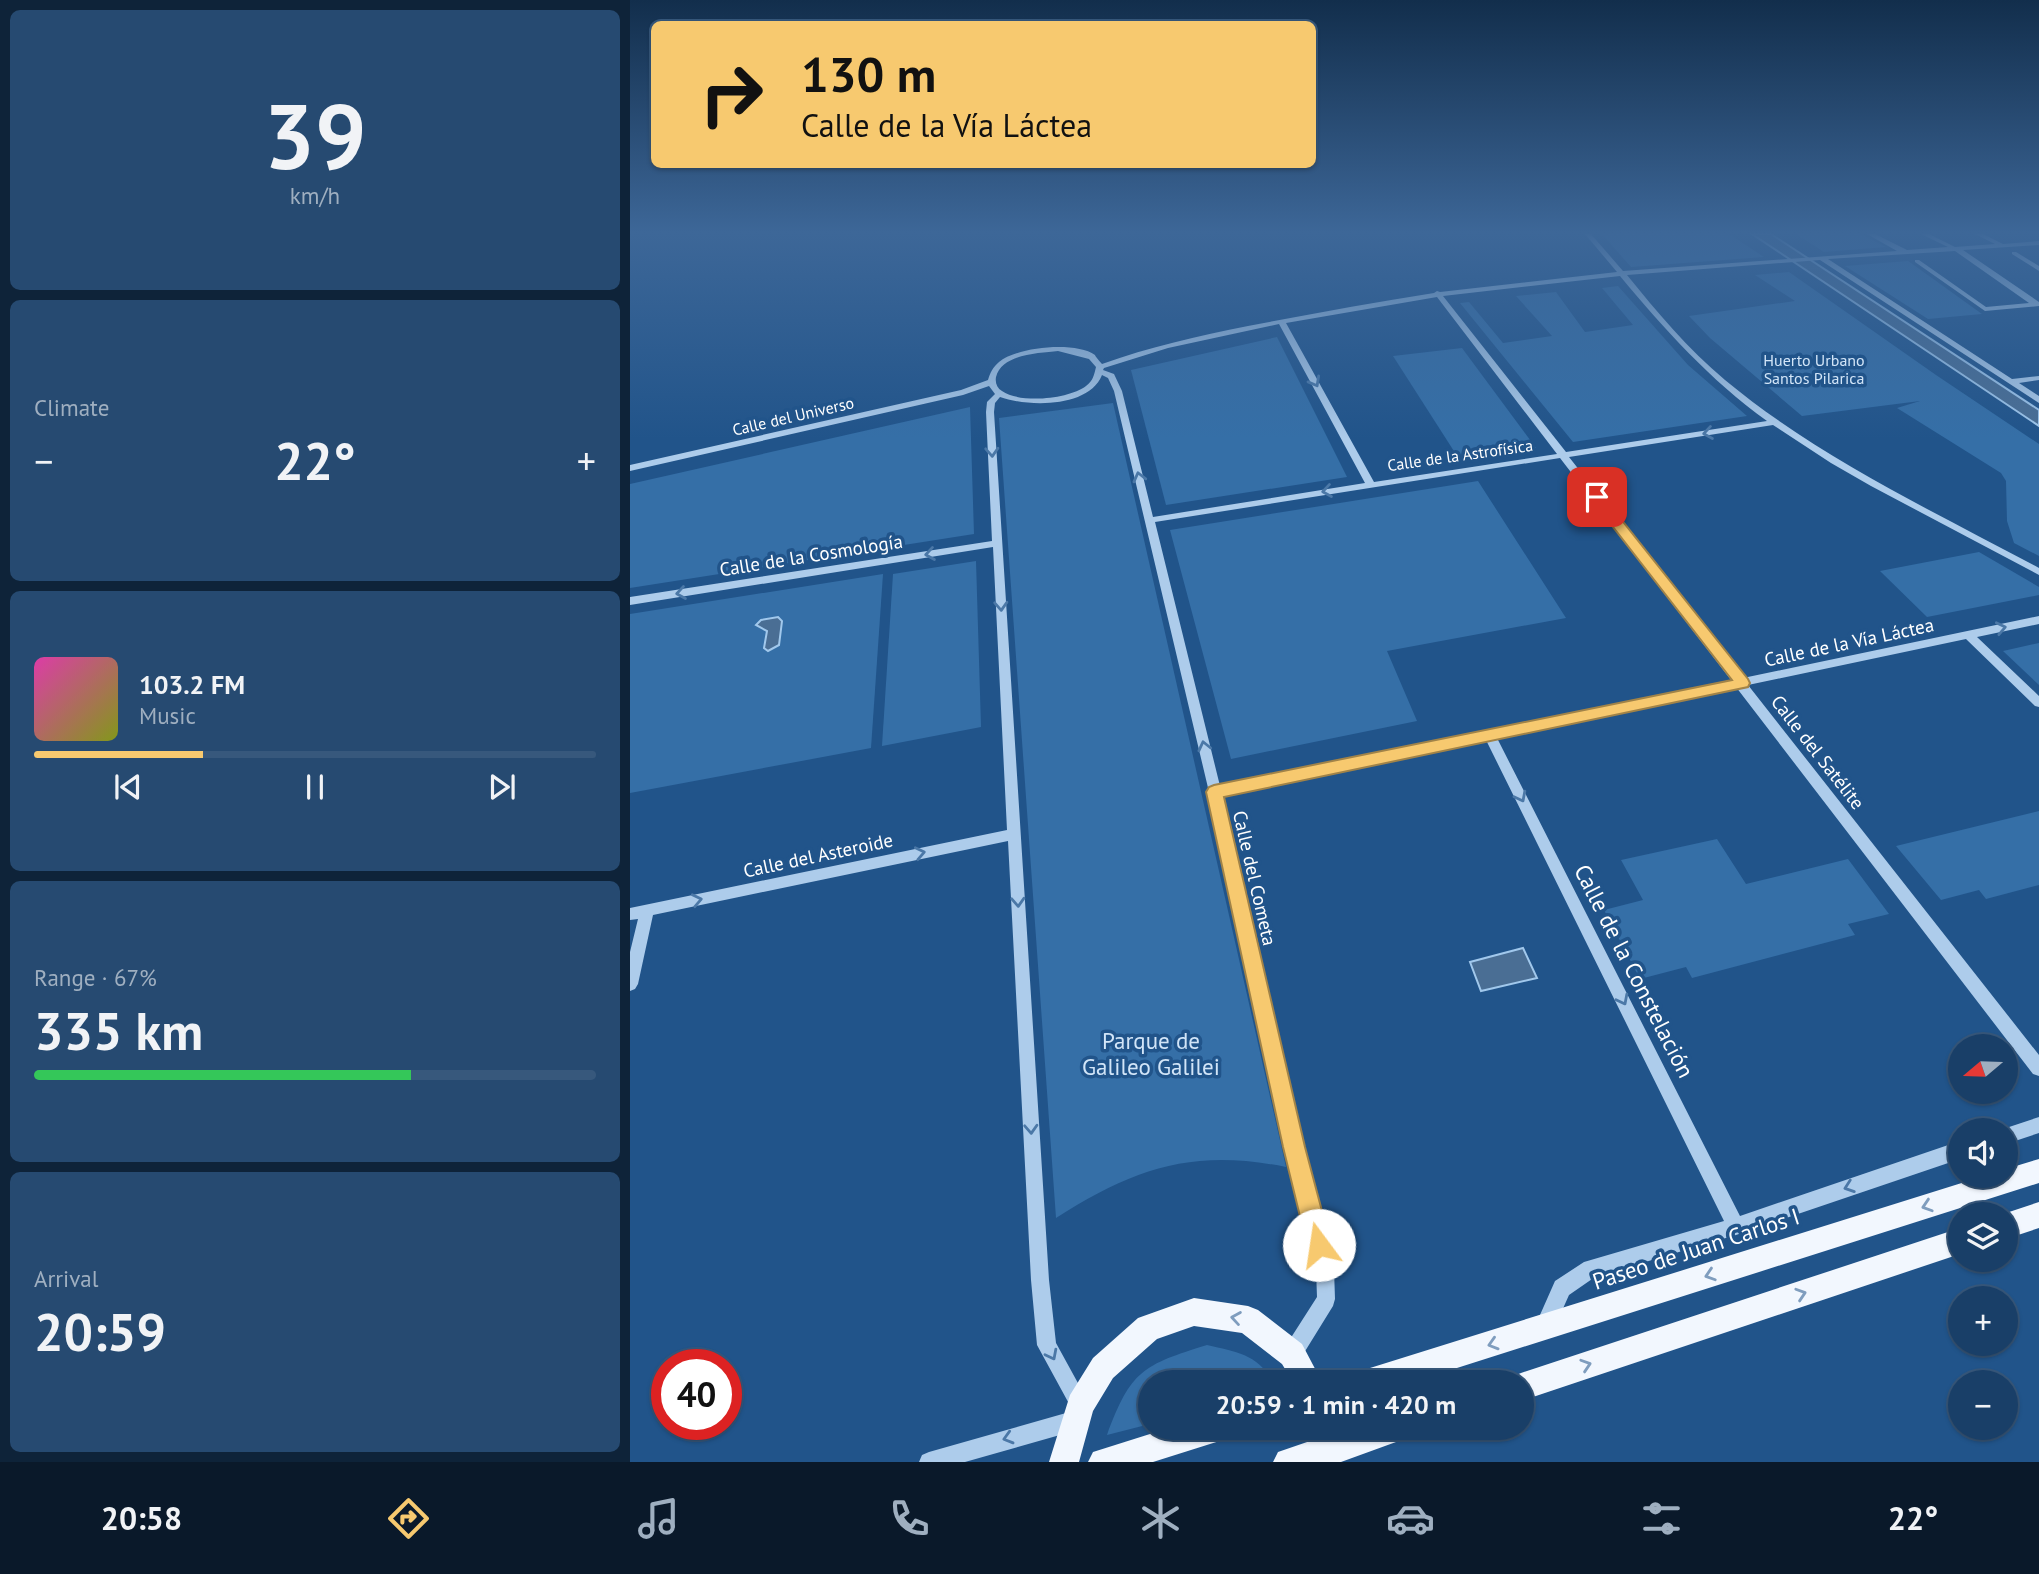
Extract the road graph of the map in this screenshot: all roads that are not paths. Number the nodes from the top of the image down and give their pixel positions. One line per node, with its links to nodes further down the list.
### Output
1 (1388, 302): 7 (street)
2 (1444, 302): 16 (street, Calle del Satélite)
3 (1648, 302): 15 (street)
4 (1887, 302): 12 (street)
5 (1975, 302): 6 (street)
6 (2037, 304)
7 (1282, 322): 8 (street); 18 (street, one-way to 18)
8 (1130, 355): 9 (street); 10 (street)
9 (1092, 357): 10 (street, Calle del Cometa); 13 (street)
10 (1100, 370): 13 (street); 19 (street, Calle del Cometa, one-way to 10)
11 (2039, 378): 12 (street)
12 (2011, 382): 14 (street)
13 (995, 389): 17 (street, Calle del Universo); 20 (street, one-way to 20)
14 (2039, 400)
15 (1775, 422): 16 (street, Calle de la Astrofísica, one-way to 16); 21 (street)
16 (1564, 456): 18 (street, Calle de la Astrofísica); 25 (street, Calle del Satélite)
17 (630, 468)
18 (1370, 484): 19 (street, Calle de la Astrofísica, one-way to 19)
19 (1150, 520): 28 (street, Calle del Cometa, one-way to 19)
20 (998, 543): 22 (street, Calle de la Cosmología, one-way to 22); 29 (street, one-way to 29)
21 (2039, 572)
22 (630, 601)
23 (2039, 620): 24 (street, Calle de la Vía Láctea, one-way to 23)
24 (1968, 635): 25 (street, Calle de la Vía Láctea); 26 (street)
25 (1742, 683): 27 (street, Calle de la Vía Láctea); 33 (street, Calle del Satélite)
26 (2039, 703)
27 (1490, 736): 28 (street, Calle de la Vía Láctea); 40 (street, Calle de la Constelación, one-way to 40)
28 (1214, 792): 43 (street, Calle del Cometa)
29 (1013, 834): 30 (street, Calle del Asteroide, one-way to 29); 47 (street, one-way to 47)
30 (648, 910): 31 (street, Calle del Asteroide); 32 (street)
31 (630, 914)
32 (630, 984)
33 (2039, 1068)
34 (2039, 1125): 35 (street)
35 (2018, 1132)
36 (1948, 1154): 40 (street, one-way to 40)
37 (2039, 1171): 42 (main road, Paseo de Juan Carlos I, one-way to 42)
38 (2039, 1215): 39 (main road)
39 (2018, 1222)
40 (1736, 1226): 42 (street)
41 (1948, 1245): 46 (main road, one-way to 41)
42 (1545, 1328): 45 (main road, Paseo de Juan Carlos I, one-way to 45)
43 (1292, 1354): 44 (main road); 47 (main road, one-way to 47)
44 (1301, 1370)
45 (1409, 1370)
46 (1534, 1383)
47 (1077, 1413): 51 (street, one-way to 51); 52 (main road)
48 (1178, 1440): 53 (main road)
49 (1352, 1440): 50 (main road)
50 (1325, 1447): 54 (main road)
51 (929, 1462)
52 (1064, 1462)
53 (1103, 1462)
54 (1288, 1462)

